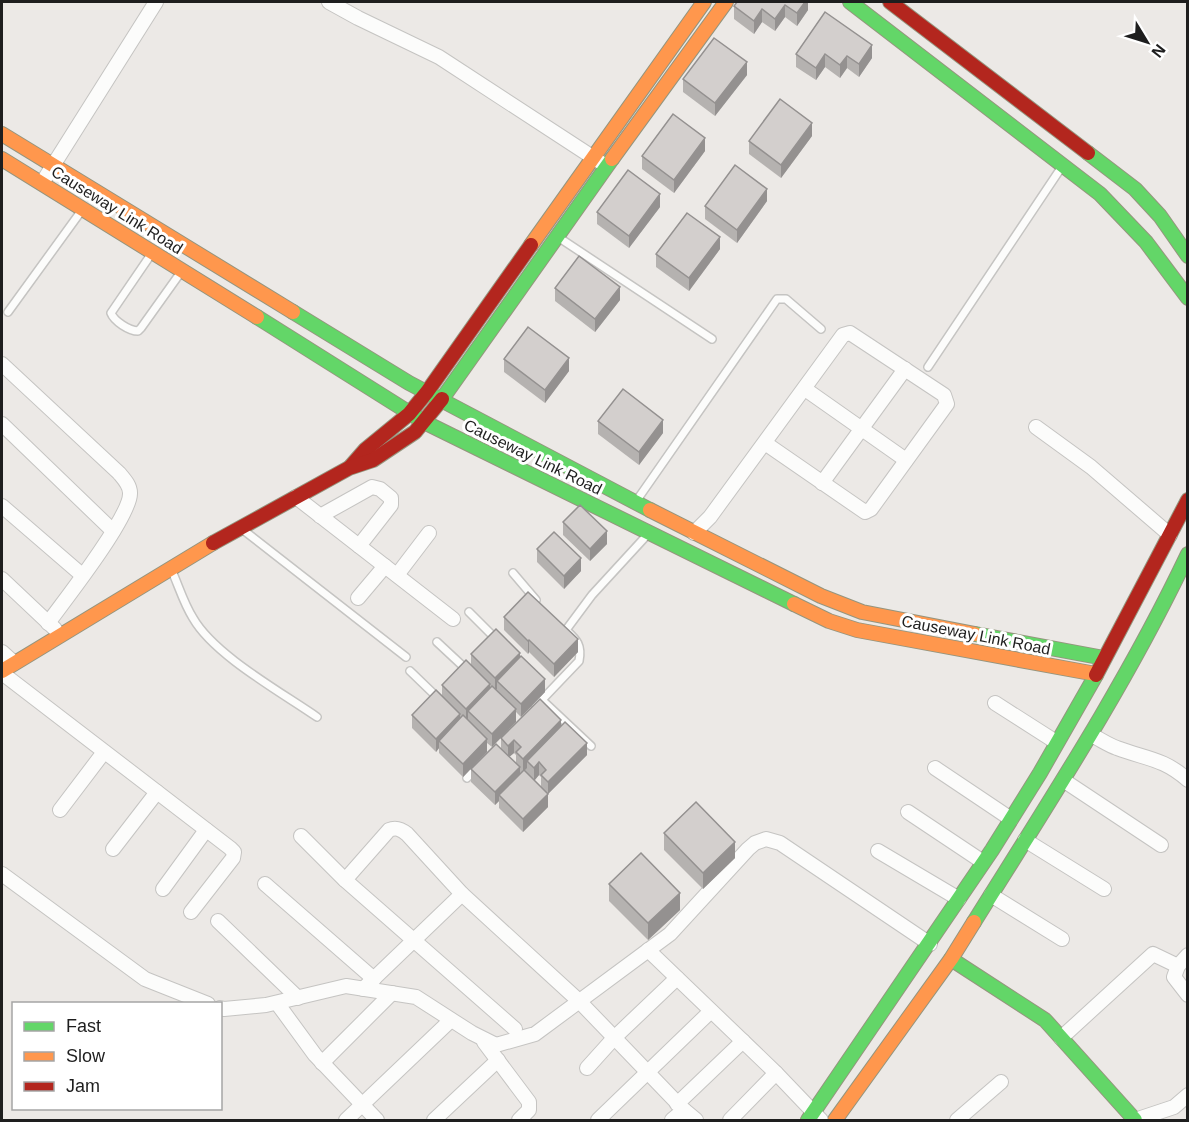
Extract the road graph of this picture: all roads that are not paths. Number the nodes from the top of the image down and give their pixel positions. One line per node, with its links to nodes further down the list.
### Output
1 (156, 2): 12 (street)
2 (329, 2): 8 (street)
3 (358, 2): 8 (street)
4 (704, 2): 10 (main road)
5 (726, 2): 13 (main road)
6 (850, 2): 14 (main road)
7 (890, 2): 20 (main road)
8 (348, 13): 10 (street)
9 (2, 134): 12 (main road, Causeway Link Road)
10 (592, 157): 13 (street); 17 (main road)
11 (2, 159): 15 (main road, Causeway Link Road)
12 (53, 164): 15 (street); 30 (main road, Causeway Link Road)
13 (607, 165): 18 (main road)
14 (1062, 166): 22 (main road); 27 (lane)
15 (42, 183): 16 (main road, Causeway Link Road)
16 (84, 208): 19 (main road, Causeway Link Road); 23 (lane)
17 (542, 228): 18 (lane); 30 (main road)
18 (556, 236): 25 (lane); 31 (main road)
19 (153, 251): 21 (main road, Causeway Link Road); 21 (lane)
20 (1188, 256)
21 (182, 270): 32 (main road, Causeway Link Road)
22 (1188, 298)
23 (8, 312)
24 (821, 329): 43 (lane)
25 (712, 339)
26 (2, 364): 47 (street)
27 (928, 367)
28 (905, 369): 29 (street); 36 (street); 38 (street)
29 (805, 389): 36 (street); 37 (street)
30 (427, 392): 31 (main road, Causeway Link Road); 32 (main road)
31 (442, 399): 33 (main road); 43 (main road, Causeway Link Road)
32 (409, 414): 33 (main road, Causeway Link Road); 39 (main road)
33 (424, 422): 39 (main road); 48 (main road, Causeway Link Road)
34 (2, 424): 47 (street)
35 (1036, 427): 51 (street)
36 (860, 429): 38 (street); 40 (street)
37 (765, 442): 40 (street); 50 (street)
38 (906, 460): 40 (street)
39 (349, 468): 41 (main road)
40 (822, 483)
41 (296, 496): 45 (street); 46 (main road)
42 (1188, 500): 51 (main road)
43 (636, 502): 50 (main road, Causeway Link Road)
44 (2, 506): 57 (street)
45 (320, 516): 52 (street); 52 (street)
46 (240, 527): 55 (main road); 76 (lane)
47 (113, 531): 57 (street)
48 (650, 532): 69 (lane); 83 (main road, Causeway Link Road)
49 (429, 533): 58 (street)
50 (694, 533): 77 (main road, Causeway Link Road)
51 (1170, 535): 77 (main road)
52 (359, 546): 54 (street)
53 (1188, 554): 96 (main road)
54 (385, 566): 58 (street); 61 (street)
55 (171, 569): 70 (main road); 95 (lane)
56 (513, 573): 60 (lane)
57 (82, 575): 67 (street)
58 (397, 575): 65 (street)
59 (2, 579): 67 (street)
60 (532, 597): 62 (lane); 63 (lane)
61 (358, 598)
62 (525, 605)
63 (541, 605)
64 (469, 612): 71 (lane)
65 (453, 619)
66 (558, 621): 69 (lane)
67 (48, 623): 70 (street)
68 (502, 629): 71 (lane)
69 (566, 630): 88 (lane)
70 (61, 635): 79 (main road)
71 (494, 638): 73 (lane); 74 (lane)
72 (437, 642): 80 (lane)
73 (487, 645)
74 (502, 645)
75 (2, 652): 79 (street)
76 (406, 657)
77 (1104, 658): 83 (main road)
78 (472, 661): 80 (lane)
79 (14, 663): 81 (main road)
80 (465, 668): 84 (lane); 85 (lane)
81 (2, 672): 99 (street)
82 (410, 672): 89 (lane)
83 (1096, 674): 97 (main road)
84 (458, 675)
85 (473, 676)
86 (543, 683): 88 (lane)
87 (444, 690): 89 (lane)
88 (551, 690): 90 (lane)
89 (437, 697): 92 (lane); 93 (lane)
90 (542, 700): 94 (lane); 98 (lane)
91 (995, 703): 97 (street)
92 (431, 704)
93 (445, 705)
94 (527, 715)
95 (317, 717)
96 (1091, 735): 103 (main road); 104 (street)
97 (1056, 742): 108 (main road)
98 (591, 746)
99 (104, 752): 105 (street); 106 (street)
100 (480, 765): 102 (lane)
101 (935, 768): 108 (street)
102 (467, 778)
103 (1063, 780): 111 (main road); 112 (street)
104 (1188, 780)
105 (157, 792): 109 (street); 113 (street)
106 (60, 810)
107 (908, 812): 115 (street)
108 (1011, 819): 115 (main road)
109 (206, 830): 119 (street); 124 (street)
110 (301, 836): 117 (street)
111 (1025, 840): 120 (street); 122 (main road)
112 (1161, 845)
113 (113, 849)
114 (878, 851): 123 (street)
115 (983, 862): 123 (main road)
116 (2, 874): 140 (street)
117 (345, 880): 121 (street); 127 (street)
118 (265, 884): 134 (street)
119 (163, 889)
120 (1104, 889)
121 (462, 894): 127 (street); 139 (street)
122 (991, 895): 126 (street); 131 (main road)
123 (959, 899): 128 (main road)
124 (191, 912)
125 (218, 921): 138 (street)
126 (1062, 939)
127 (414, 941): 134 (street); 145 (street)
128 (930, 944): 129 (street); 159 (main road)
129 (648, 950): 133 (street); 139 (street)
130 (1188, 956): 132 (street)
131 (951, 959): 148 (main road); 168 (main road)
132 (1178, 966): 137 (street); 148 (street)
133 (677, 978): 143 (street); 147 (street)
134 (374, 979): 135 (street)
135 (363, 989): 136 (street); 138 (street)
136 (392, 993): 144 (street); 151 (street)
137 (1188, 994)
138 (298, 998): 141 (street)
139 (579, 1001): 146 (street); 147 (street)
140 (203, 1002)
141 (277, 1003): 142 (street); 151 (street)
142 (222, 1009)
143 (711, 1011): 149 (street); 153 (street)
144 (451, 1020): 146 (street); 157 (street)
145 (514, 1029)
146 (481, 1038): 150 (street)
147 (614, 1038): 152 (street); 153 (street)
148 (1061, 1038): 170 (main road)
149 (743, 1041): 154 (street); 158 (street)
150 (498, 1060): 162 (street); 163 (street)
151 (322, 1063): 157 (street)
152 (587, 1068)
153 (647, 1072): 158 (street); 164 (street)
154 (776, 1073): 159 (street); 167 (street)
155 (1001, 1082): 169 (street)
156 (1188, 1095): 170 (street)
157 (361, 1105): 160 (street); 161 (street)
158 (680, 1107): 165 (street); 166 (street)
159 (814, 1118)
160 (346, 1120)
161 (377, 1120)
162 (434, 1120)
163 (519, 1120)
164 (597, 1120)
165 (672, 1120)
166 (696, 1120)
167 (730, 1120)
168 (835, 1120)
169 (957, 1120)
170 (1135, 1120)

